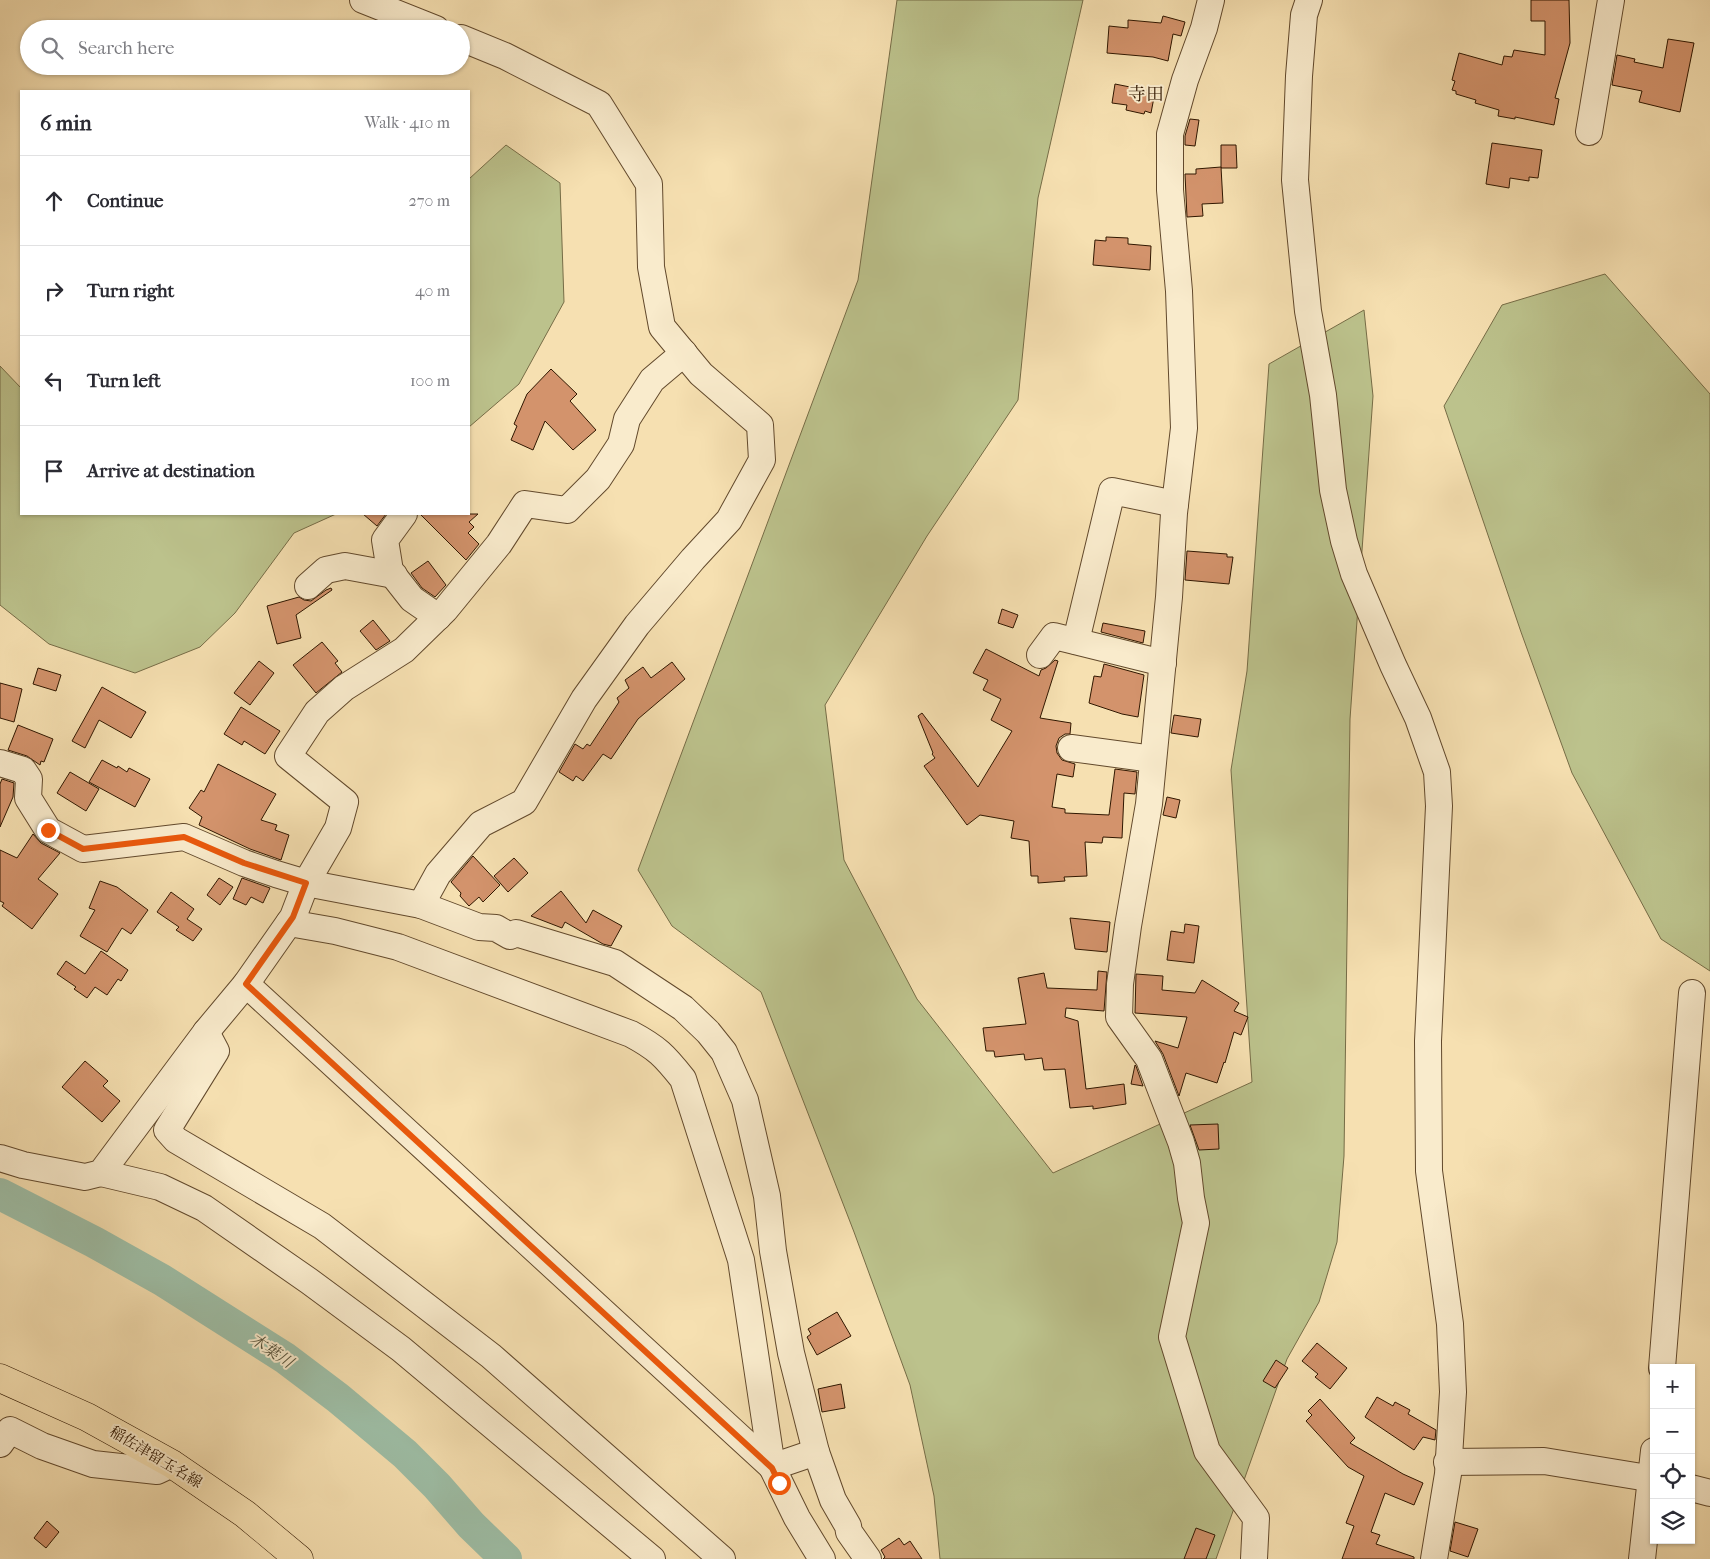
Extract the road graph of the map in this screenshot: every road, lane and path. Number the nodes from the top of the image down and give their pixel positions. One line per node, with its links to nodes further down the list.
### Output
1 (362, 0): 5 (street)
2 (1212, 0): 9 (street)
3 (1310, 0): 32 (street)
4 (1611, 0): 7 (street)
5 (413, 20)
6 (470, 42): 8 (street)
7 (1589, 132)
8 (684, 354): 13 (street); 21 (street)
9 (1175, 504): 14 (street); 16 (street)
10 (403, 515): 11 (street)
11 (394, 575): 12 (street); 13 (street)
12 (308, 586)
13 (438, 617): 20 (street)
14 (1076, 641): 15 (street); 16 (street)
15 (1040, 655)
16 (1163, 663): 18 (street)
17 (1071, 748): 18 (street)
18 (1153, 759): 44 (street)
19 (0, 763): 20 (street)
20 (306, 883): 21 (street); 22 (street)
21 (421, 905): 31 (street)
22 (289, 924): 23 (street); 34 (street)
23 (246, 984): 25 (street); 34 (street)
24 (1692, 993): 28 (street)
25 (206, 1032): 27 (street); 41 (street)
26 (0, 1158): 27 (street)
27 (101, 1173): 40 (street)
28 (1662, 1364)
29 (0, 1378): 33 (main road, 稲佐津留玉名線)
30 (3, 1433): 33 (street)
31 (816, 1452): 34 (street); 43 (street)
32 (1447, 1462): 35 (street); 45 (street)
33 (172, 1464): 39 (main road, 稲佐津留玉名線)
34 (772, 1468): 42 (street)
35 (1650, 1479)
36 (1695, 1489): 37 (street)
37 (1710, 1493)
38 (1650, 1495): 46 (street)
39 (299, 1559)
40 (652, 1559)
41 (722, 1559)
42 (822, 1559)
43 (868, 1559)
44 (1254, 1559)
45 (1434, 1559)
46 (1642, 1559)

